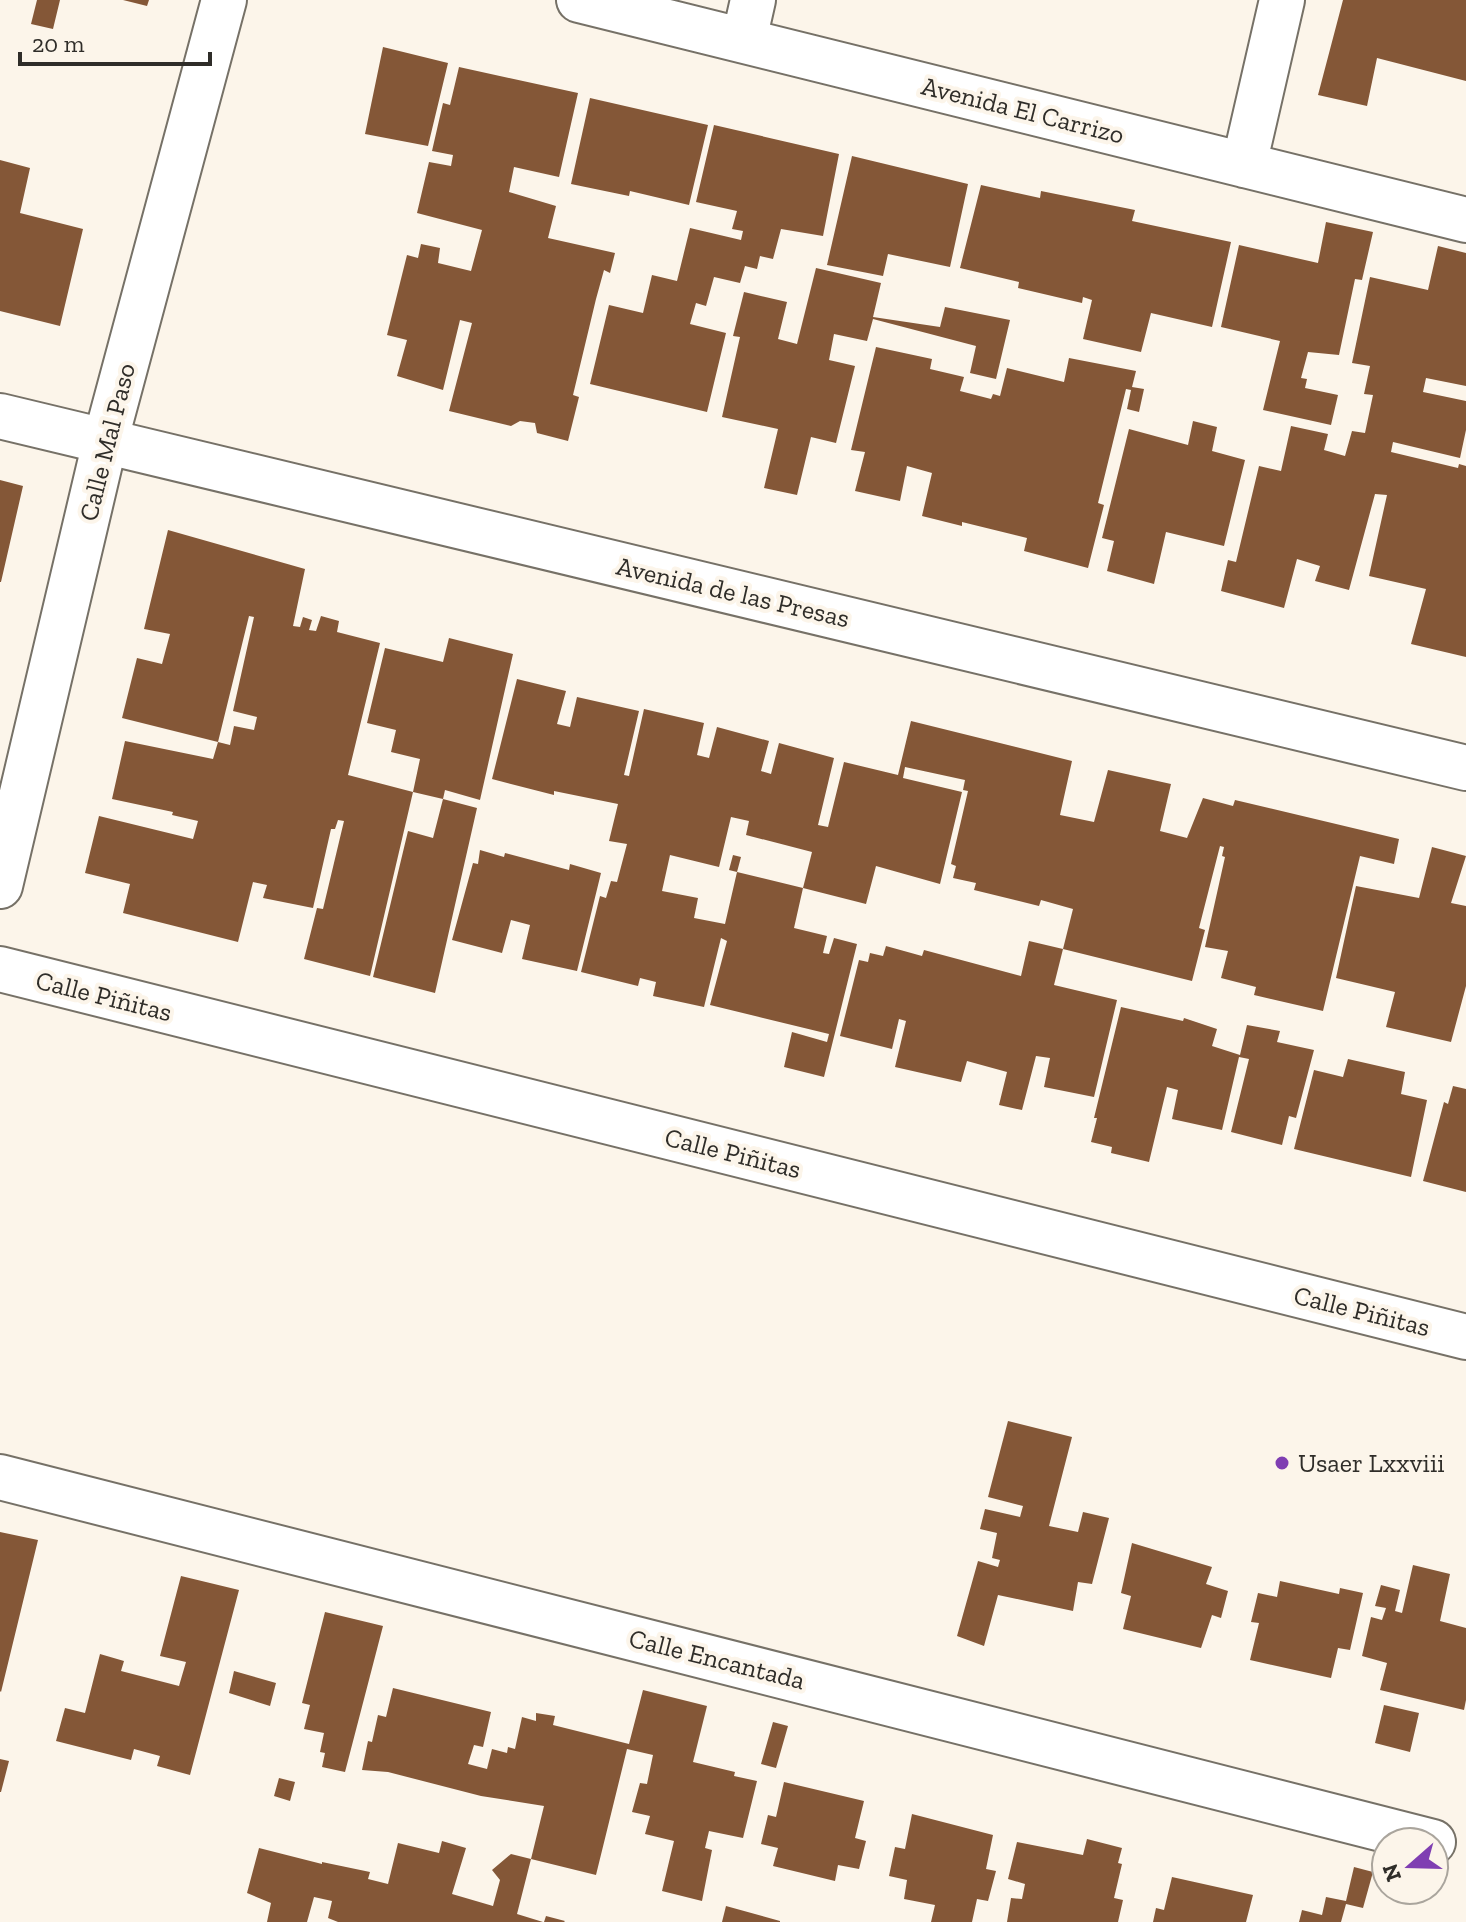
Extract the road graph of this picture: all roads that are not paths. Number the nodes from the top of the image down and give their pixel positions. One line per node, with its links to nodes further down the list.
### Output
1 (224, 0): 8 (street, Calle Mal Paso)
2 (579, 0): 4 (street, Avenida El Carrizo)
3 (1282, 0): 5 (street)
4 (748, 20): 5 (street, Avenida El Carrizo)
5 (1244, 165): 6 (street, Avenida El Carrizo)
6 (1466, 220)
7 (0, 416): 8 (street, Avenida de las Presas)
8 (105, 442): 9 (street, Avenida de las Presas); 10 (street, Calle Mal Paso)
9 (1466, 768)
10 (0, 886)
11 (0, 969): 12 (street, Calle Piñitas)
12 (1466, 1337)
13 (0, 1477): 14 (street, Calle Encantada)
14 (1371, 1826)

